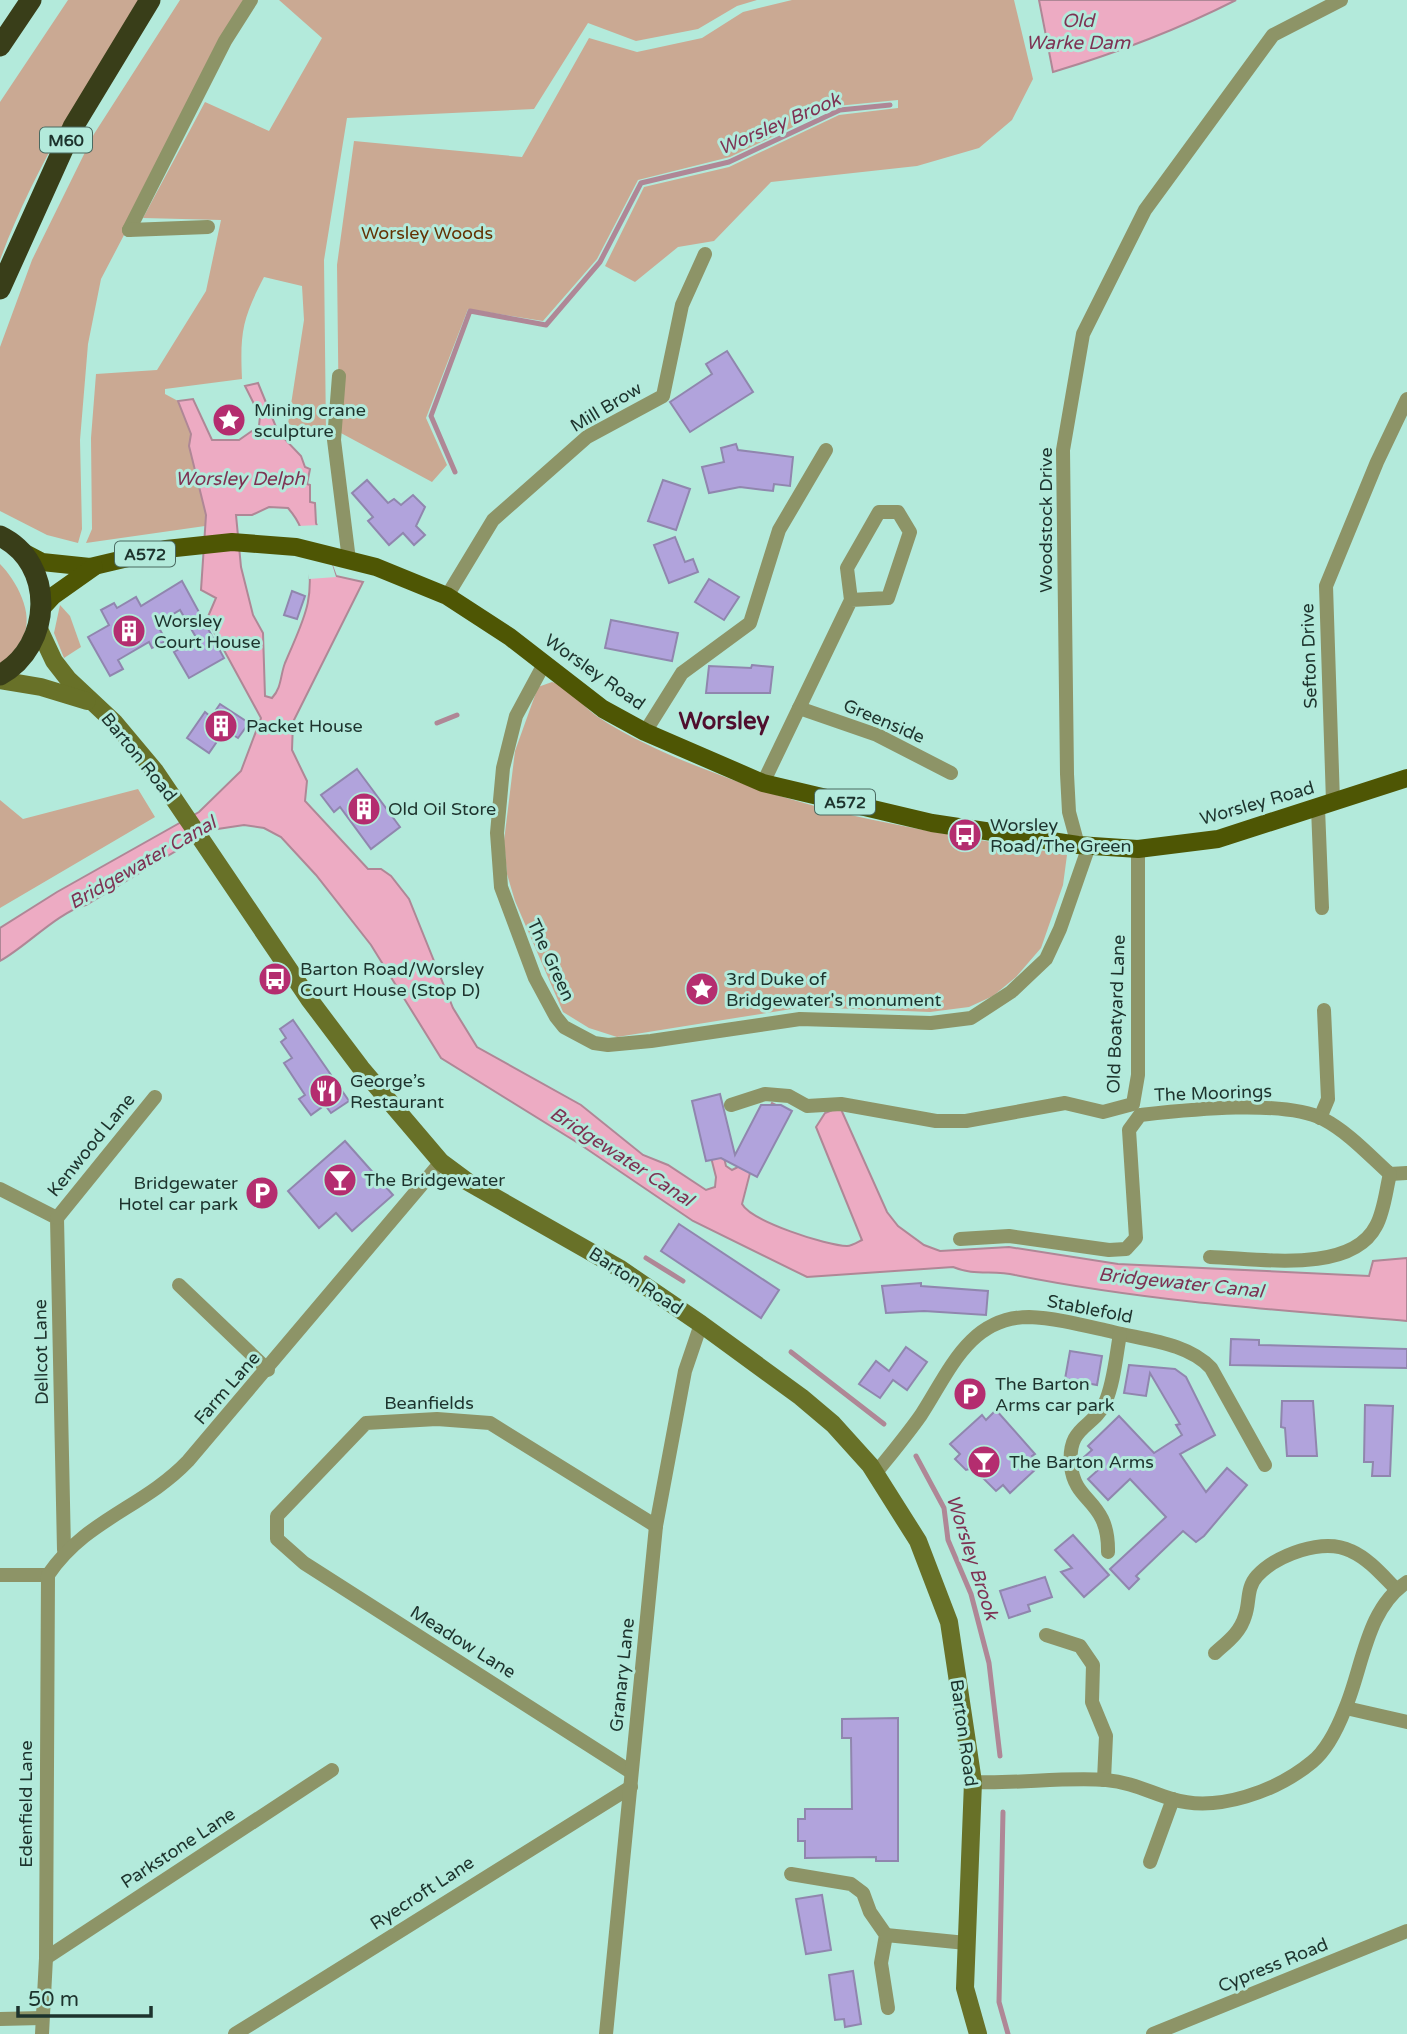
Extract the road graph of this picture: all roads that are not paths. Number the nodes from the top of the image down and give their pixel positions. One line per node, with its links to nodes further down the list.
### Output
1 (31, 0): 5 (highway)
2 (150, 0): 8 (highway, M60)
3 (251, 0): 6 (street)
4 (1341, 0): 28 (street, Woodstock Drive)
5 (0, 46)
6 (208, 227)
7 (705, 254): 16 (street, Mill Brow)
8 (0, 289)
9 (339, 376): 14 (street)
10 (1407, 399): 27 (street, Sefton Drive)
11 (826, 450): 23 (street)
12 (0, 536): 13 (highway, A572)
13 (19, 550): 15 (main road, Worsley Road / A572); 18 (highway, A572)
14 (340, 557): 15 (main road, Worsley Road / A572); 16 (main road, Worsley Road / A572)
15 (94, 567): 18 (main road, Worsley Road / A572)
16 (447, 596): 19 (main road, Worsley Road / A572)
17 (851, 600): 17 (street); 22 (street)
18 (40, 618): 20 (highway, A572); 21 (main road, Barton Road)
19 (544, 664): 23 (main road, Worsley Road / A572); 28 (street, The Green)
20 (0, 677): 21 (main road, Barton Road)
21 (94, 704): 35 (main road, Barton Road)
22 (799, 708): 24 (street, Greenside); 26 (street)
23 (645, 732): 26 (main road, Worsley Road / A572)
24 (951, 773)
25 (1407, 778): 27 (main road, Worsley Road / A572)
26 (763, 783): 28 (main road, Worsley Road / A572)
27 (1325, 805): 29 (main road, Worsley Road / A572); 30 (street, Sefton Drive)
28 (1084, 845): 29 (main road, Worsley Road / A572)
29 (1138, 849): 33 (street, Old Boatyard Lane)
30 (1322, 908)
31 (1324, 1010): 34 (street)
32 (155, 1097): 39 (street, Kenwood Lane)
33 (731, 1105)
34 (1320, 1118): 37 (street, The Moorings); 40 (street, The Moorings)
35 (441, 1162): 43 (main road, Barton Road); 45 (street, Farm Lane)
36 (1407, 1173): 37 (street)
37 (1390, 1174): 41 (street)
38 (0, 1189): 39 (street)
39 (57, 1218): 50 (street, Dellcot Lane)
40 (960, 1239)
41 (1210, 1257)
42 (179, 1285): 45 (street)
43 (701, 1324): 47 (main road, Barton Road); 48 (street, Granary Lane)
44 (1120, 1334): 46 (street, Stablefold); 47 (street, Stablefold); 51 (street)
45 (268, 1370): 50 (street, Farm Lane)
46 (1265, 1465)
47 (875, 1474): 62 (main road, Barton Road)
48 (656, 1526): 49 (street, Beanfields); 60 (street, Granary Lane)
49 (277, 1539): 60 (street, Meadow Lane)
50 (64, 1550): 53 (street, Farm Lane)
51 (1108, 1552)
52 (0, 1575): 53 (street)
53 (47, 1575): 69 (street, Edenfield Lane)
54 (1401, 1586): 56 (street); 57 (street)
55 (1046, 1635): 61 (street)
56 (1215, 1653)
57 (1346, 1708): 58 (street); 63 (street)
58 (1407, 1723)
59 (332, 1770): 69 (street, Parkstone Lane)
60 (631, 1779): 74 (street, Ryecroft Lane); 75 (street, Granary Lane)
61 (1104, 1780): 62 (street); 63 (street)
62 (973, 1782): 68 (main road, Barton Road)
63 (1172, 1799): 64 (street)
64 (1150, 1862)
65 (791, 1874): 67 (street)
66 (1407, 1931): 77 (street, Cypress Road)
67 (886, 1935): 68 (street); 70 (street)
68 (966, 1946): 76 (main road)
69 (46, 1958): 71 (street, Edenfield Lane)
70 (888, 2008)
71 (42, 2018): 72 (street); 73 (street, Edenfield Lane)
72 (0, 2019)
73 (42, 2034)
74 (235, 2034)
75 (606, 2034)
76 (978, 2034)
77 (1153, 2034)

